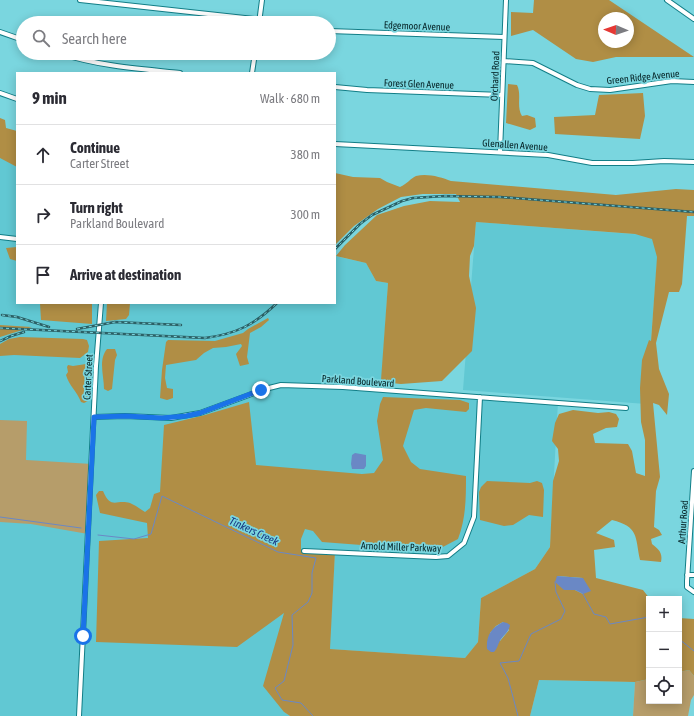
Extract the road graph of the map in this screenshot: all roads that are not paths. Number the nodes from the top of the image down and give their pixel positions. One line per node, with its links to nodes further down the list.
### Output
1 (80, 0): 5 (street)
2 (262, 0): 6 (street)
3 (506, 0): 10 (street, Orchard Road)
4 (667, 0): 7 (street)
5 (216, 16)
6 (260, 16)
7 (694, 19)
8 (336, 30): 10 (street, Edgemoor Avenue)
9 (0, 32): 11 (street)
10 (504, 37): 14 (street, Orchard Road)
11 (16, 38)
12 (85, 60): 15 (street)
13 (254, 60): 16 (street)
14 (504, 61): 17 (street, Green Ridge Avenue); 20 (street, Orchard Road)
15 (171, 72)
16 (252, 72)
17 (694, 82)
18 (336, 87): 20 (street, Forest Glen Avenue)
19 (0, 94): 21 (street)
20 (502, 94): 23 (street, Orchard Road)
21 (16, 99)
22 (336, 144): 23 (street, Glenallen Avenue)
23 (500, 152): 24 (street, Glenallen Avenue)
24 (694, 162)
25 (0, 237): 26 (street)
26 (16, 239)
27 (101, 304): 30 (street, Carter Street)
28 (480, 397): 29 (street, Parkland Boulevard); 30 (street, Parkland Boulevard); 32 (street, Arnold Miller Parkway)
29 (626, 408)
30 (94, 417): 36 (street, Carter Street)
31 (694, 470): 33 (street, Arthur Road)
32 (304, 551)
33 (687, 575): 34 (street); 35 (street, Arthur Road)
34 (694, 575)
35 (694, 592)
36 (79, 716)

